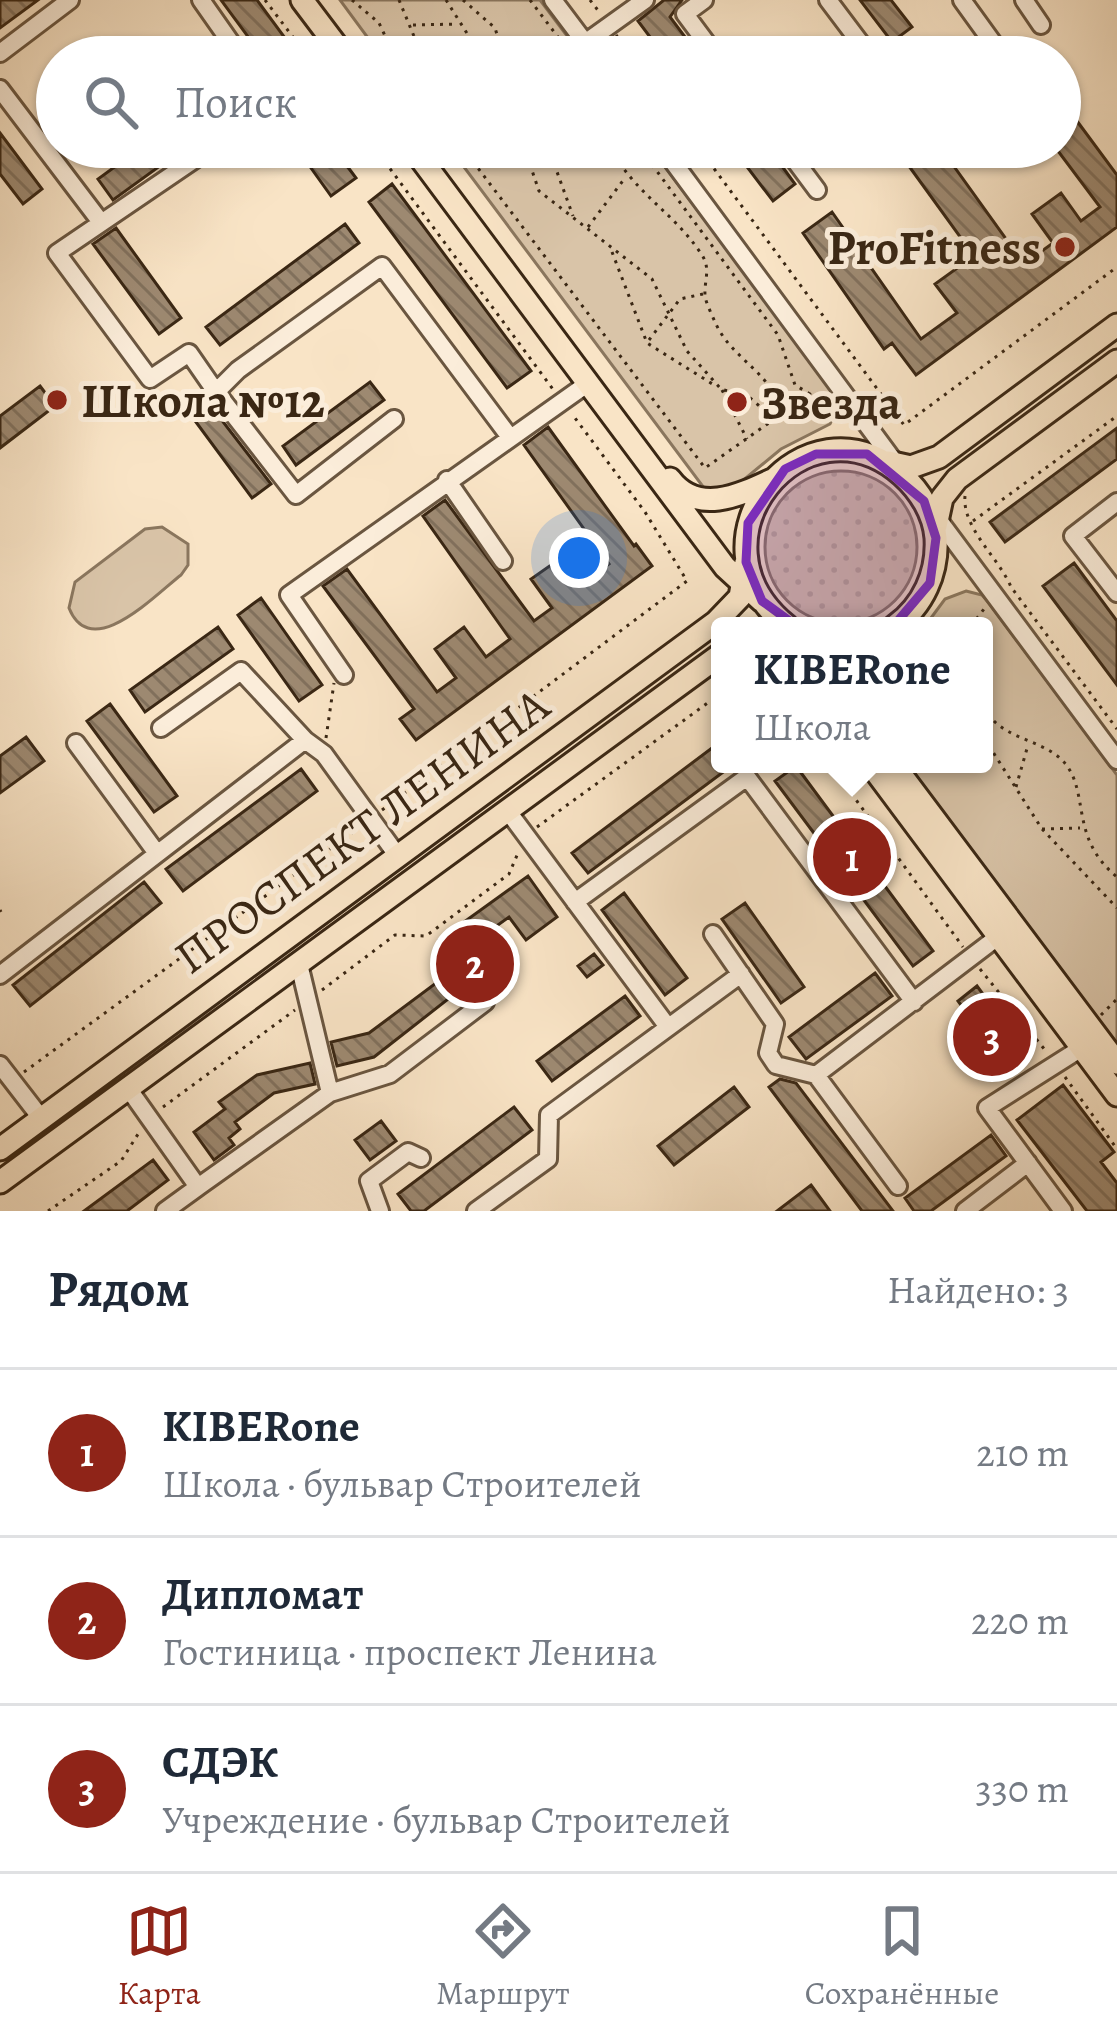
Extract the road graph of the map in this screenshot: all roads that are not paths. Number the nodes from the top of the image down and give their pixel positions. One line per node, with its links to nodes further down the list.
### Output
1 (70, 0): 21 (street)
2 (201, 0): 13 (street)
3 (302, 0): 14 (main road)
4 (316, 0): 15 (main road)
5 (553, 0): 16 (street)
6 (645, 0): 17 (street)
7 (704, 0): 11 (street)
8 (828, 0): 19 (street)
9 (962, 0): 20 (street)
10 (1024, 0): 12 (street)
11 (679, 7): 18 (street)
12 (1040, 25)
13 (226, 36)
14 (329, 36)
15 (343, 36)
16 (574, 36)
17 (603, 36)
18 (701, 36)
19 (855, 36)
20 (988, 36)
21 (0, 53)
22 (0, 88): 23 (street)
23 (36, 136)
24 (60, 168): 31 (street)
25 (181, 168): 31 (street)
26 (428, 168): 34 (main road)
27 (441, 168): 40 (main road)
28 (677, 168): 38 (street)
29 (801, 168): 30 (street)
30 (817, 190)
31 (100, 221): 35 (street)
32 (1117, 325): 38 (main road)
33 (1117, 361): 42 (main road)
34 (587, 384): 37 (street); 45 (main road)
35 (216, 392): 36 (street); 37 (street)
36 (394, 419)
37 (509, 436): 39 (street)
38 (895, 468): 40 (main road); 42 (main road)
39 (447, 480): 43 (street); 50 (street)
40 (772, 480): 45 (main road)
41 (1117, 502): 44 (street)
42 (932, 519): 47 (main road); 54 (street)
43 (503, 561)
44 (1117, 592)
45 (761, 605): 46 (main road, ПРОСПЕКТ ЛЕНИНА)
46 (722, 617)
47 (906, 617)
48 (711, 626): 59 (main road, ПРОСПЕКТ ЛЕНИНА)
49 (711, 662): 57 (main road, ПРОСПЕКТ ЛЕНИНА)
50 (340, 669)
51 (161, 728): 52 (street)
52 (305, 740): 58 (street); 59 (street)
53 (76, 743): 58 (street)
54 (1117, 760)
55 (877, 773): 62 (main road)
56 (900, 773): 69 (main road)
57 (507, 810): 60 (street); 63 (main road, ПРОСПЕКТ ЛЕНИНА)
58 (156, 852): 65 (street)
59 (398, 855): 76 (main road, ПРОСПЕКТ ЛЕНИНА)
60 (575, 902): 67 (street); 68 (street)
61 (713, 934): 64 (street)
62 (999, 936): 67 (street); 69 (main road)
63 (299, 964): 73 (main road, ПРОСПЕКТ ЛЕНИНА); 74 (street)
64 (741, 974): 68 (street); 72 (street)
65 (0, 975)
66 (485, 1002): 74 (street)
67 (914, 1002): 72 (street)
68 (668, 1027): 85 (street)
69 (1093, 1034): 70 (main road); 75 (main road); 79 (street)
70 (1117, 1063)
71 (0, 1065): 76 (street)
72 (816, 1076): 81 (street)
73 (128, 1088): 80 (main road, ПРОСПЕКТ ЛЕНИНА); 82 (street)
74 (330, 1093): 82 (street)
75 (1117, 1095)
76 (41, 1118): 77 (main road, ПРОСПЕКТ ЛЕНИНА)
77 (0, 1149)
78 (421, 1158): 84 (street)
79 (1028, 1163): 86 (street); 87 (street)
80 (0, 1182)
81 (898, 1186)
82 (199, 1187): 83 (street)
83 (165, 1211)
84 (380, 1211)
85 (476, 1211)
86 (964, 1211)
87 (1063, 1211)

